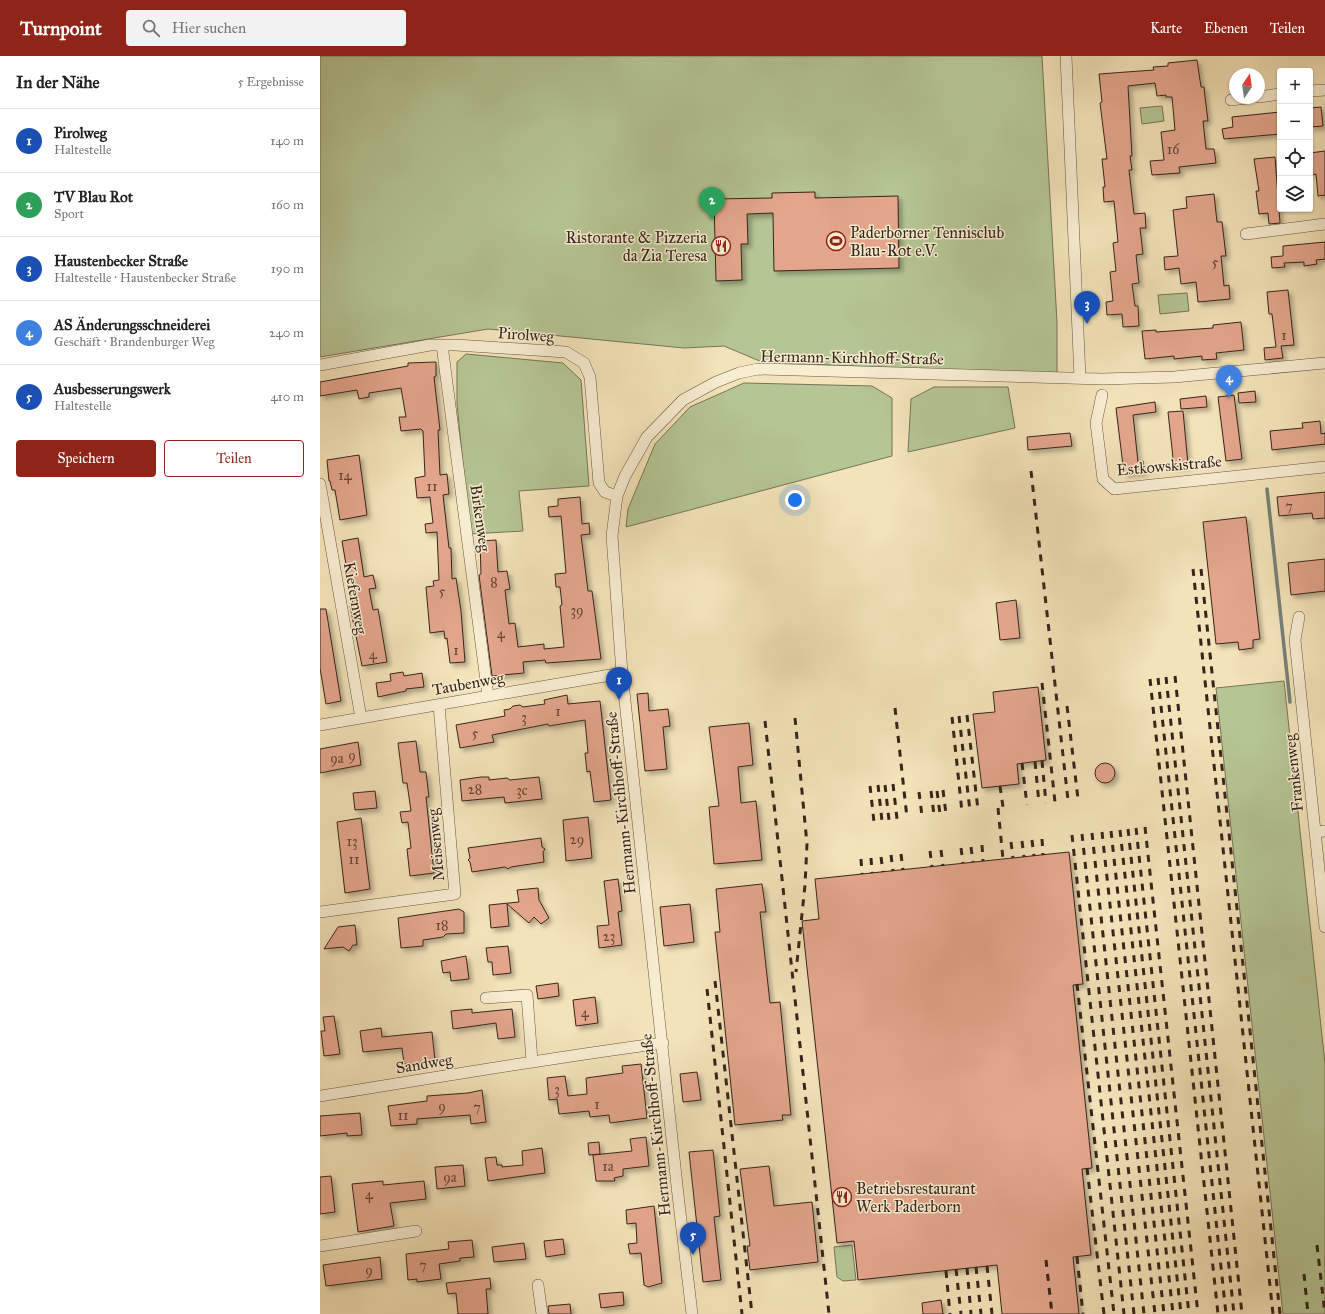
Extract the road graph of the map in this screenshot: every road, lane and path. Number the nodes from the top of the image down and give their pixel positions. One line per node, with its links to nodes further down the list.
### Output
1 (1066, 56): 11 (street)
2 (1325, 90): 3 (street)
3 (1313, 91)
4 (1277, 94): 5 (street)
5 (1265, 96)
6 (1325, 224): 7 (street)
7 (1246, 234)
8 (442, 345): 10 (street, Pirolweg); 15 (street, Pirolweg); 18 (street, Birkenweg)
9 (1325, 363): 11 (street, Hermann-Kirchhoff-Straße)
10 (320, 365)
11 (1080, 378): 15 (street, Hermann-Kirchhoff-Straße)
12 (1102, 395): 13 (street, Estkowskistraße)
13 (1325, 467)
14 (320, 484): 20 (street, Kiefernweg)
15 (617, 496): 17 (street, Hermann-Kirchhoff-Straße)
16 (1299, 617): 22 (street, Frankenweg)
17 (622, 673): 18 (street, Taubenweg); 26 (street, Hermann-Kirchhoff-Straße)
18 (488, 696): 19 (street, Taubenweg)
19 (439, 704): 20 (street, Taubenweg); 23 (street, Meisenweg)
20 (361, 718): 21 (street, Taubenweg)
21 (320, 725)
22 (1320, 832): 24 (street, Frankenweg)
23 (320, 912)
24 (1325, 927)
25 (486, 998): 27 (street)
26 (663, 1043): 27 (street, Sandweg); 33 (street, Hermann-Kirchhoff-Straße)
27 (532, 1061): 28 (street, Sandweg)
28 (320, 1096)
29 (416, 1231): 30 (street)
30 (320, 1246)
31 (538, 1285): 32 (street)
32 (542, 1314)
33 (690, 1314)

